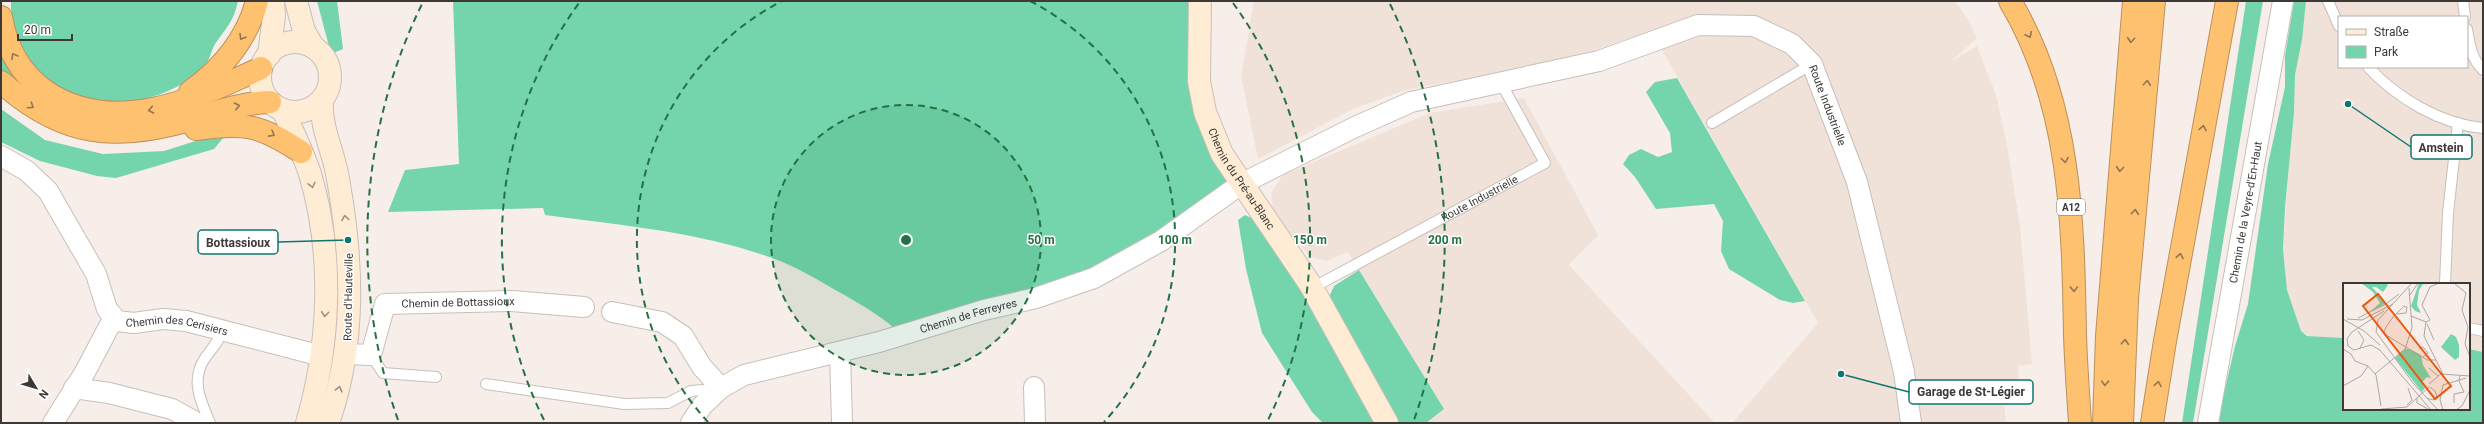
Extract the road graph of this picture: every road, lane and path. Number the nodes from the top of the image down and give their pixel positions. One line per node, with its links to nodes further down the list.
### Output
1 (257, 1): 24 (highway, one-way to 24)
2 (273, 1): 17 (main road)
3 (296, 1): 16 (main road)
4 (1200, 1): 32 (main road, Chemin du Pré-au-Blanc)
5 (2010, 1): 60 (highway, A12, one-way to 60)
6 (2134, 1): 61 (highway, one-way to 61)
7 (2154, 1): 62 (highway, one-way to 7)
8 (2227, 1): 63 (highway, one-way to 8)
9 (2283, 1): 64 (street, Chemin de la Veyre-d'En-Haut)
10 (2328, 1): 14 (lane)
11 (2463, 1): 12 (lane)
12 (2465, 16)
13 (1, 17): 24 (highway, one-way to 13)
14 (2338, 24)
15 (2468, 35): 20 (lane)
16 (312, 47): 17 (main road); 23 (main road)
17 (265, 61): 24 (highway); 25 (main road)
18 (1812, 64): 22 (street, Route Industrielle); 26 (lane); 59 (street, Route Industrielle)
19 (2369, 68): 27 (lane)
20 (2483, 70)
21 (1, 82): 28 (highway, one-way to 28)
22 (1500, 82): 32 (street, Route Industrielle); 34 (lane, Route Industrielle)
23 (322, 100): 25 (main road); 42 (main road, Route d'Hauteville, one-way to 23)
24 (172, 105)
25 (276, 106): 28 (highway, one-way to 25); 30 (main road, Route d'Hauteville)
26 (1712, 123)
27 (2458, 123): 29 (lane); 33 (lane)
28 (165, 127): 30 (highway, one-way to 30)
29 (2483, 128)
30 (301, 152): 44 (main road, Route d'Hauteville, one-way to 44)
31 (1, 156): 37 (street, Chemin des Cerisiers)
32 (1241, 184): 34 (main road, Chemin du Pré-au-Blanc); 41 (street, Chemin de Ferreyres)
33 (2445, 283)
34 (1312, 288): 58 (main road, Chemin du Pré-au-Blanc)
35 (584, 307): 43 (street, Chemin de Bottassioux)
36 (612, 312): 49 (street)
37 (113, 318): 39 (street, Chemin des Cerisiers); 48 (street)
38 (2470, 328): 40 (lane)
39 (222, 330): 44 (street, Chemin des Cerisiers); 52 (lane)
40 (2483, 331)
41 (840, 352): 49 (street, Chemin de Ferreyres); 56 (street)
42 (346, 354): 43 (street); 44 (main road); 54 (main road, Route d'Hauteville, one-way to 42)
43 (371, 355): 45 (lane)
44 (322, 356): 53 (main road, Route d'Hauteville)
45 (436, 377)
46 (486, 384): 49 (lane)
47 (1034, 387): 57 (street)
48 (74, 388): 50 (street); 51 (street)
49 (721, 388): 55 (street, Chemin de Ferreyres)
50 (53, 423)
51 (196, 423)
52 (210, 423)
53 (307, 423)
54 (328, 423)
55 (690, 423)
56 (842, 423)
57 (1035, 423)
58 (1387, 423)
59 (1911, 423)
60 (2080, 423)
61 (2104, 423)
62 (2122, 423)
63 (2152, 423)
64 (2208, 423)

